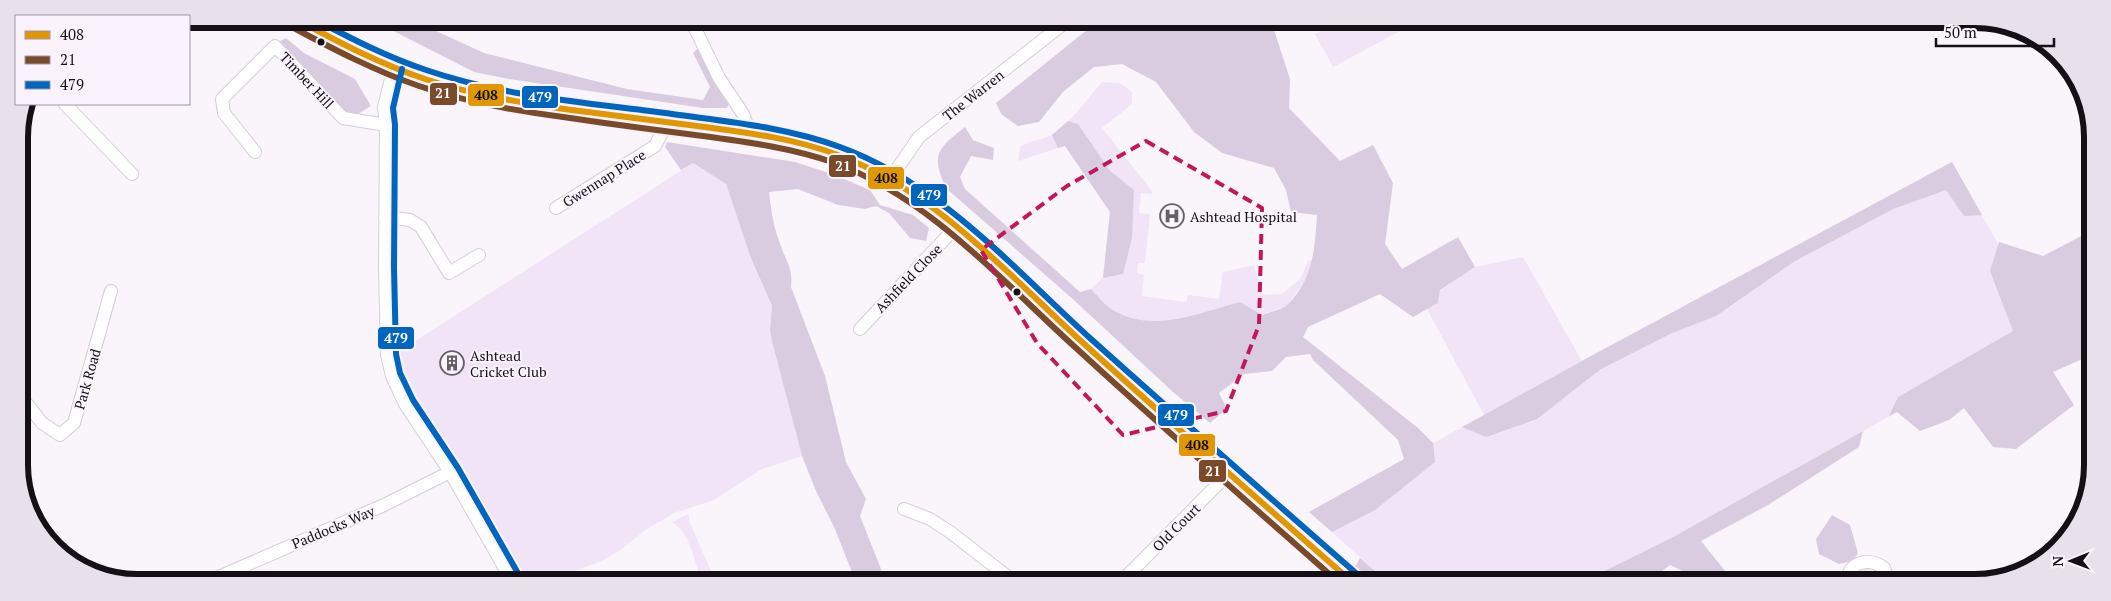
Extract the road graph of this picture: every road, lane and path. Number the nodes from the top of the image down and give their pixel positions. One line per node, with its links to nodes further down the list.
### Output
1 (314, 28): 4 (highway)
2 (695, 28): 8 (street)
3 (1058, 28): 11 (street, The Warren)
4 (394, 66): 6 (highway); 7 (street)
5 (66, 105): 10 (street)
6 (668, 123): 8 (highway); 12 (street, Gwennap Place)
7 (386, 125): 9 (street, Timber Hill); 13 (street)
8 (745, 134): 11 (highway)
9 (255, 152)
10 (132, 174)
11 (890, 179): 14 (highway)
12 (556, 208)
13 (385, 218): 15 (street); 19 (street)
14 (956, 227): 17 (street, Ashfield Close); 20 (highway)
15 (479, 255)
16 (111, 291): 18 (street, Park Road)
17 (860, 328)
18 (28, 405)
19 (450, 472): 26 (street, Paddocks Way); 27 (street)
20 (1229, 473): 22 (street, Old Court); 23 (highway)
21 (904, 509): 28 (street)
22 (1129, 573)
23 (1342, 573)
24 (1849, 573): 25 (street)
25 (1886, 573)
26 (223, 574)
27 (508, 574)
28 (1004, 574)

